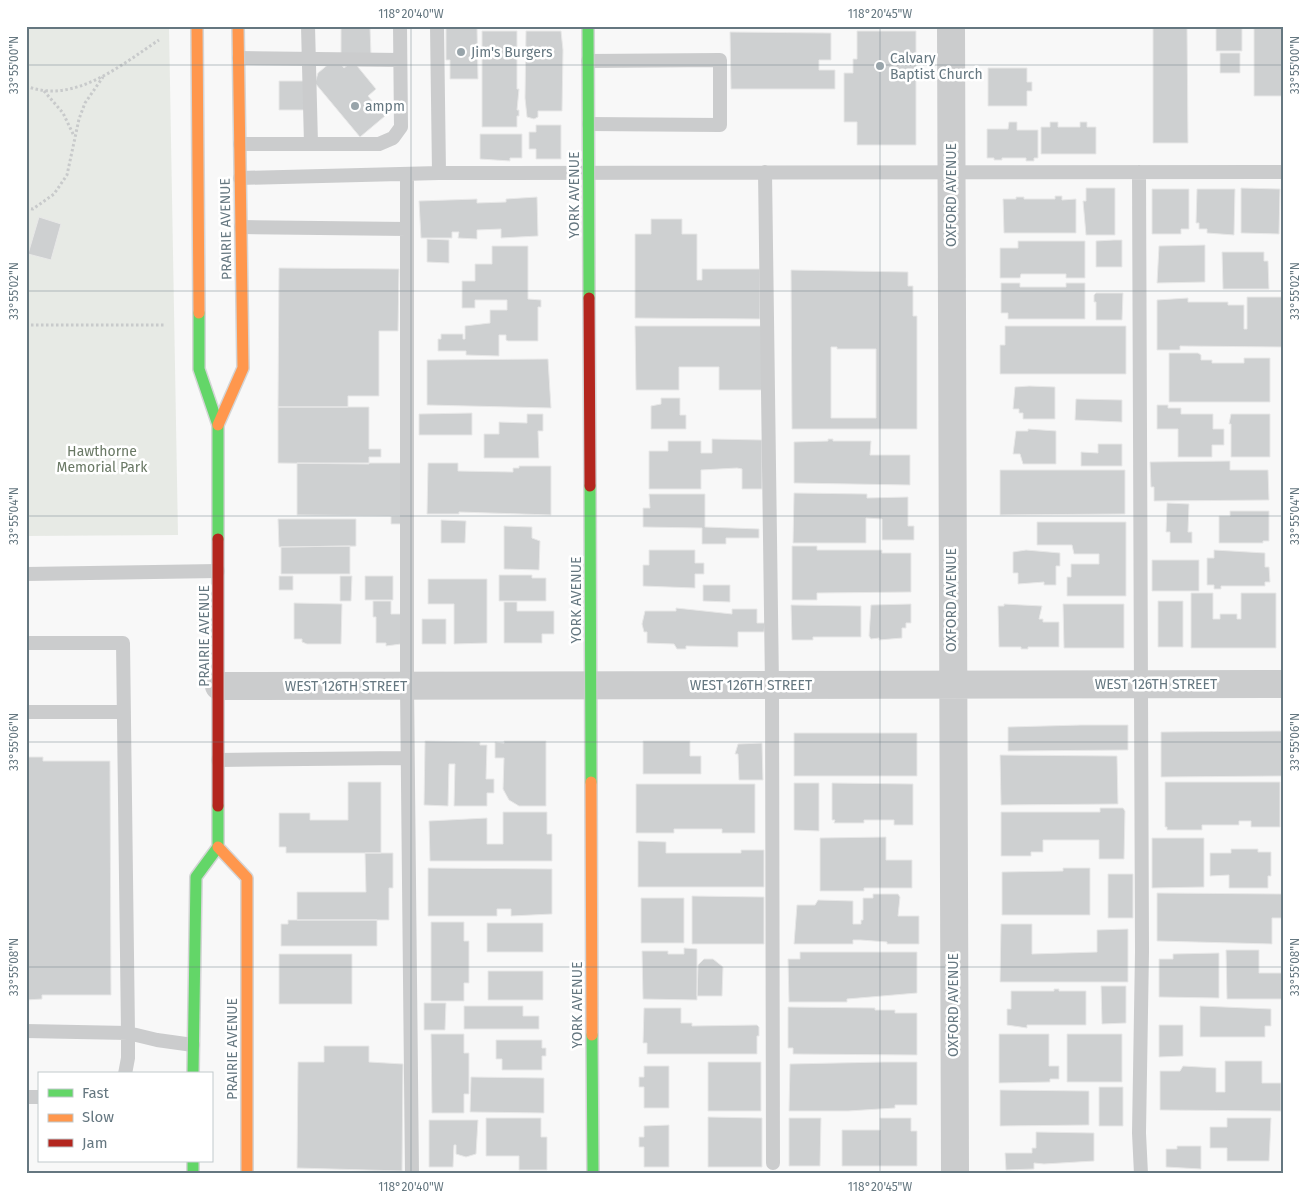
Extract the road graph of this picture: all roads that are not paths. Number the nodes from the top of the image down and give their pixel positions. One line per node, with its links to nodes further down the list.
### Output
1 (197, 26): 25 (main road, PRAIRIE AVENUE)
2 (238, 26): 8 (main road, PRAIRIE AVENUE)
3 (308, 26): 9 (lane)
4 (400, 26): 10 (lane)
5 (437, 26): 19 (lane)
6 (588, 26): 11 (main road, YORK AVENUE)
7 (951, 26): 15 (street, OXFORD AVENUE)
8 (239, 58): 9 (lane); 13 (main road, PRAIRIE AVENUE)
9 (310, 58): 10 (lane); 14 (lane)
10 (400, 60): 14 (lane)
11 (588, 61): 12 (main road, YORK AVENUE); 12 (lane)
12 (589, 124): 20 (main road, YORK AVENUE)
13 (240, 144): 14 (lane); 22 (main road, PRAIRIE AVENUE)
14 (311, 144)
15 (951, 171): 16 (lane); 17 (lane); 32 (street, OXFORD AVENUE)
16 (765, 172): 20 (lane); 31 (lane)
17 (1139, 172): 18 (lane); 29 (lane)
18 (1283, 172)
19 (439, 173): 20 (lane); 21 (lane)
20 (589, 173): 35 (main road, YORK AVENUE)
21 (407, 174): 22 (lane); 24 (lane)
22 (240, 178): 23 (main road, PRAIRIE AVENUE)
23 (241, 227): 24 (lane); 25 (main road, PRAIRIE AVENUE)
24 (407, 229): 34 (lane)
25 (218, 425): 26 (main road, PRAIRIE AVENUE)
26 (218, 571): 27 (lane); 33 (main road, PRAIRIE AVENUE)
27 (26, 574)
28 (26, 644): 37 (lane)
29 (1140, 684): 30 (street, WEST 126TH STREET); 32 (street, WEST 126TH STREET); 51 (lane)
30 (1283, 684)
31 (772, 685): 32 (street, WEST 126TH STREET); 35 (street, WEST 126TH STREET); 46 (lane)
32 (951, 685): 50 (street, OXFORD AVENUE)
33 (219, 686): 34 (street, WEST 126TH STREET); 39 (main road, PRAIRIE AVENUE)
34 (407, 686): 35 (street, WEST 126TH STREET); 38 (lane)
35 (591, 686): 49 (main road, YORK AVENUE)
36 (26, 712): 37 (lane)
37 (124, 712): 42 (lane)
38 (408, 758): 39 (lane); 48 (lane)
39 (218, 760): 40 (main road, PRAIRIE AVENUE)
40 (218, 846): 43 (main road); 47 (main road, PRAIRIE AVENUE)
41 (26, 1031): 42 (lane)
42 (128, 1033): 43 (lane); 44 (lane)
43 (193, 1045): 45 (main road)
44 (125, 1072)
45 (193, 1072)
46 (773, 1163)
47 (248, 1174)
48 (412, 1174)
49 (593, 1174)
50 (954, 1174)
51 (1141, 1174)

